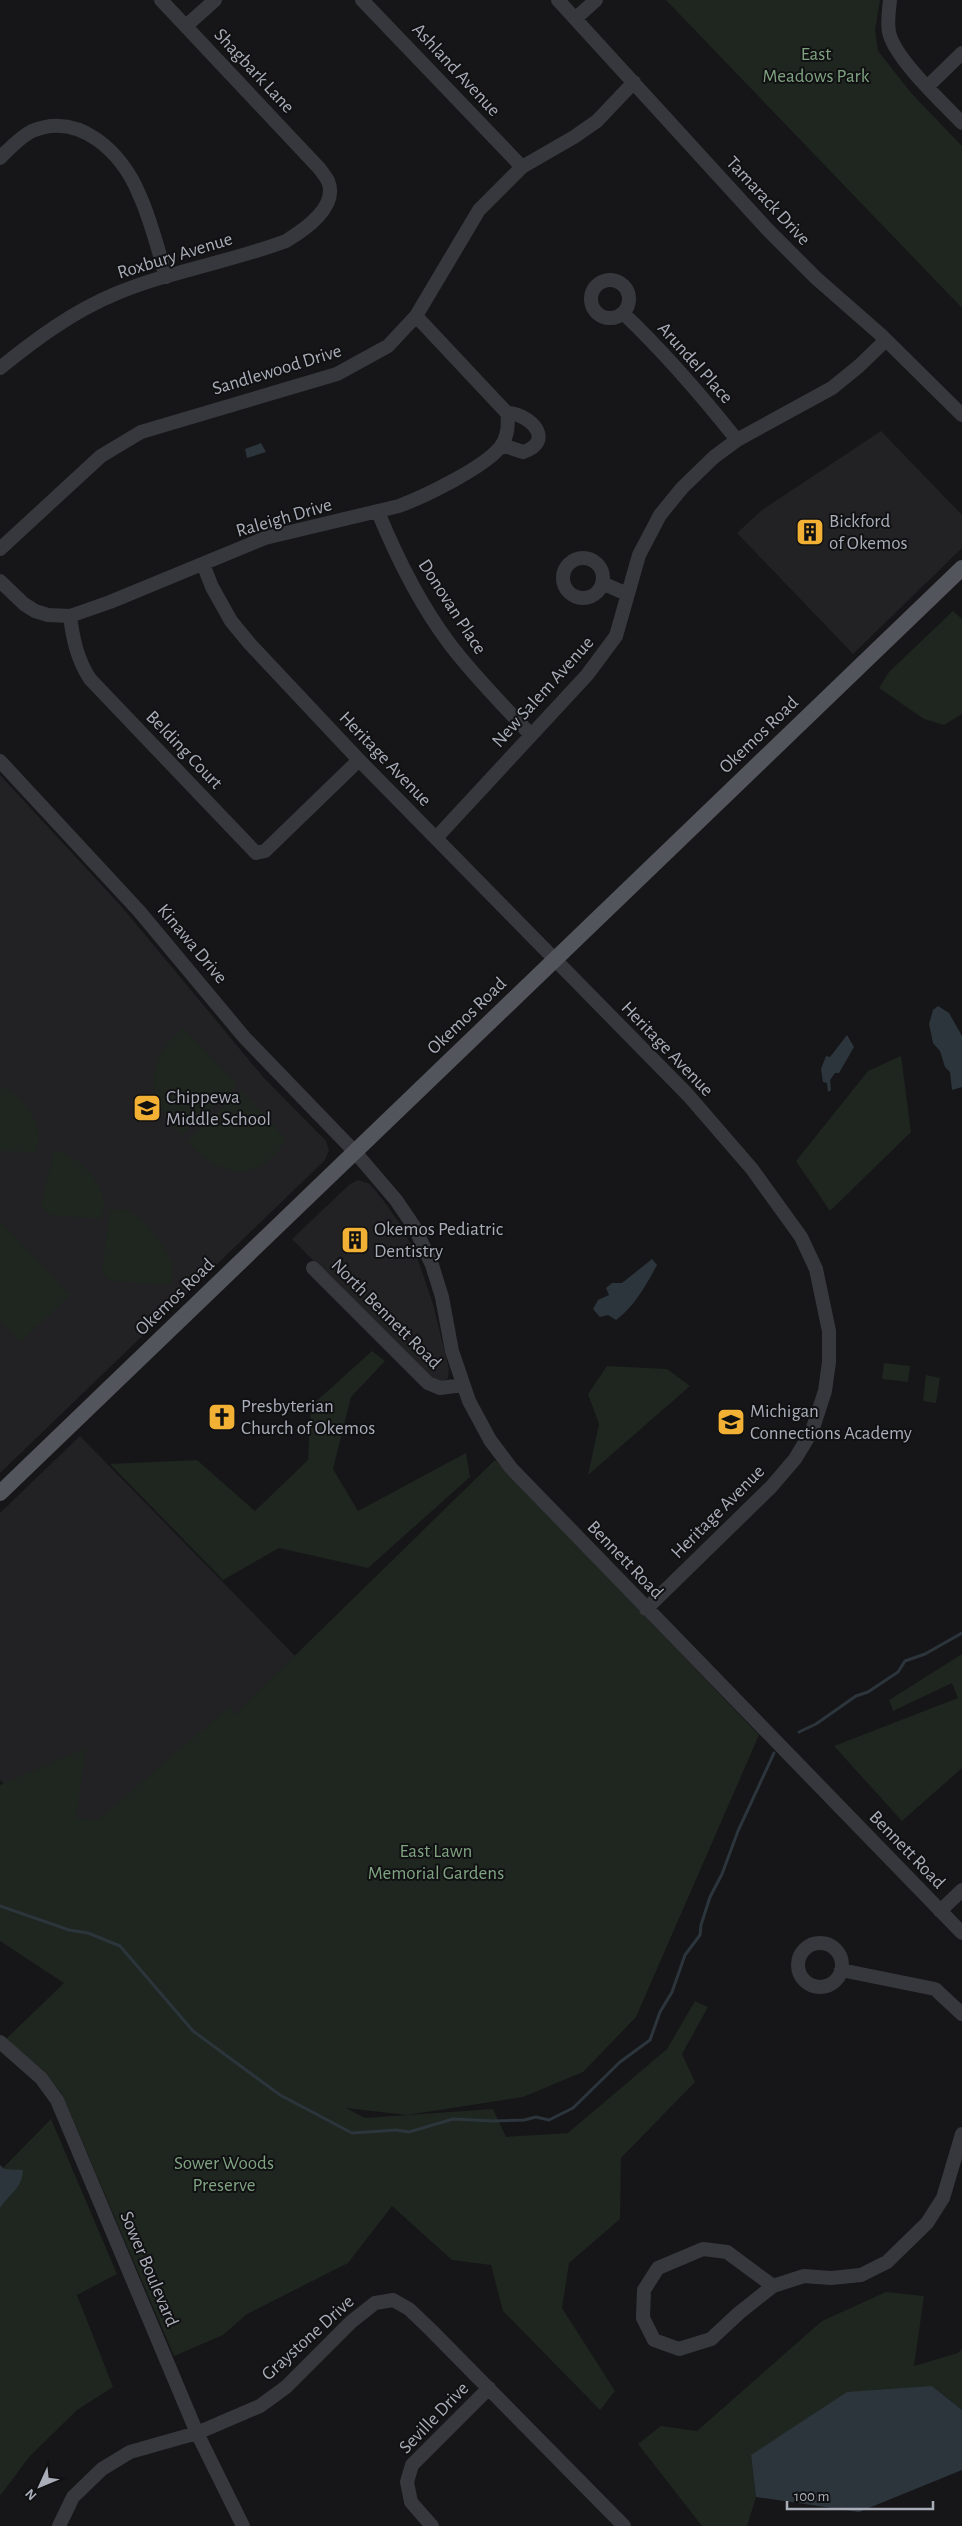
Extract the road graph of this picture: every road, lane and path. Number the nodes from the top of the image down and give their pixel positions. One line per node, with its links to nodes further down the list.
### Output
1 (161, 0): 8 (street, Shagbark Lane)
2 (215, 0): 8 (street)
3 (362, 0): 14 (street, Ashland Avenue)
4 (558, 0): 7 (street, Tamarack Drive)
5 (596, 0): 7 (street)
6 (890, 0): 11 (street)
7 (576, 18): 10 (street, Tamarack Drive)
8 (186, 26): 15 (street, Shagbark Lane)
9 (962, 53): 11 (street)
10 (634, 82): 14 (street, Sandlewood Drive); 19 (street, Tamarack Drive)
11 (927, 87): 12 (street)
12 (962, 123)
13 (0, 158): 16 (street)
14 (522, 166): 18 (street, Sandlewood Drive)
15 (319, 168): 16 (street, Roxbury Avenue)
16 (166, 277): 20 (street, Roxbury Avenue)
17 (623, 313): 23 (street, Arundel Place)
18 (416, 316): 21 (street); 26 (street, Sandlewood Drive)
19 (886, 340): 22 (street, Tamarack Drive); 23 (street, New Salem Avenue)
20 (0, 368)
21 (507, 413): 24 (street, Raleigh Drive); 24 (street)
22 (962, 416)
23 (737, 440): 31 (street, New Salem Avenue)
24 (502, 445): 25 (street, Raleigh Drive)
25 (378, 512): 27 (street, Raleigh Drive); 33 (street, Donovan Place)
26 (0, 549)
27 (204, 564): 32 (street, Raleigh Drive); 34 (street, Heritage Avenue)
28 (962, 568): 37 (main road, Okemos Road)
29 (0, 581): 32 (street)
30 (602, 583): 31 (street)
31 (627, 594): 33 (street, New Salem Avenue)
32 (70, 616): 34 (street, Belding Court)
33 (530, 734): 36 (street, New Salem Avenue)
34 (359, 760): 36 (street, Heritage Avenue)
35 (0, 761): 38 (street, Kinawa Drive)
36 (436, 838): 37 (street, Heritage Avenue)
37 (554, 959): 38 (main road, Okemos Road); 42 (street, Heritage Avenue)
38 (355, 1152): 40 (street, Bennett Road); 41 (main road, Okemos Road)
39 (313, 1268): 40 (street, North Bennett Road)
40 (463, 1385): 42 (street, Bennett Road)
41 (0, 1493)
42 (646, 1609): 44 (street, Bennett Road)
43 (962, 1890): 44 (street)
44 (940, 1911): 45 (street, Bennett Road)
45 (962, 1934)
46 (841, 1970): 47 (street)
47 (962, 2014)
48 (0, 2042): 52 (street, Sower Boulevard)
49 (962, 2134): 50 (street)
50 (773, 2286): 50 (street)
51 (489, 2388): 52 (street, Graystone Drive); 55 (street, Seville Drive); 56 (street, Graystone Drive)
52 (197, 2433): 53 (street, Graystone Drive); 54 (street, Sower Boulevard)
53 (59, 2526)
54 (243, 2526)
55 (432, 2526)
56 (624, 2526)

